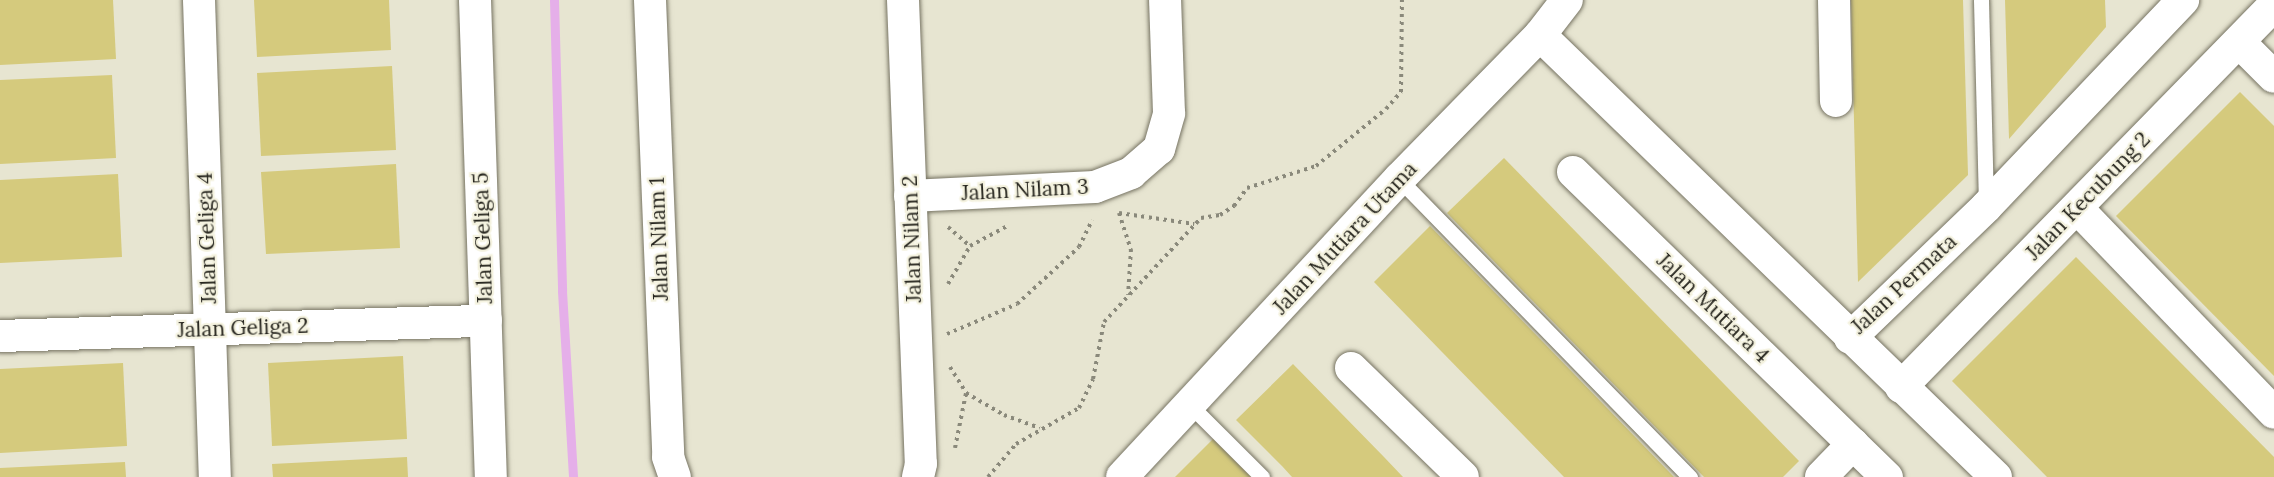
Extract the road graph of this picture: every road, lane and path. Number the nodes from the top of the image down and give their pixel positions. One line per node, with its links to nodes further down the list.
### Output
1 (199, 0): 28 (street, Jalan Geliga 4)
2 (475, 0): 27 (street, Jalan Geliga 5)
3 (650, 0): 43 (street, Jalan Nilam 1)
4 (903, 0): 18 (street, Jalan Nilam 2)
5 (1165, 0): 19 (street, Jalan Nilam 3)
6 (1402, 0): 24 (path)
7 (1567, 0): 12 (street, Jalan Mutiara Utama)
8 (1834, 0): 15 (street)
9 (1981, 0): 20 (lane)
10 (2183, 0): 20 (street, Jalan Permata)
11 (2274, 5): 13 (street, Jalan Kecubung 2)
12 (1540, 35): 17 (street, Jalan Mutiara Utama); 30 (street, Jalan Permata)
13 (2239, 42): 14 (street); 21 (street, Jalan Kecubung 2)
14 (2274, 77)
15 (1836, 101)
16 (1573, 172): 39 (street, Jalan Mutiara 4)
17 (1399, 179): 36 (street, Jalan Mutiara Utama); 49 (lane)
18 (910, 196): 19 (street, Jalan Nilam 3); 31 (street, Jalan Nilam 2)
19 (1095, 199): 22 (path); 31 (path)
20 (1986, 207): 30 (street, Jalan Permata)
21 (2077, 208): 34 (street, Jalan Kecubung 2); 37 (street)
22 (1119, 213): 24 (path); 26 (path)
23 (1018, 221): 25 (path)
24 (1195, 224): 26 (path)
25 (946, 291)
26 (1128, 295): 38 (path)
27 (486, 321): 28 (street, Jalan Geliga 2); 42 (street, Jalan Geliga 5)
28 (211, 329): 29 (street, Jalan Geliga 2); 41 (street, Jalan Geliga 4)
29 (0, 336)
30 (1850, 338): 34 (street)
31 (916, 340): 44 (street, Jalan Nilam 2)
32 (948, 364): 35 (path)
33 (1351, 368): 48 (street)
34 (1901, 387): 52 (street)
35 (966, 393): 38 (path); 40 (path)
36 (1190, 405): 46 (street, Jalan Mutiara Utama); 47 (lane)
37 (2274, 413)
38 (1041, 428): 45 (path)
39 (1853, 444): 50 (street); 51 (street, Jalan Mutiara 4)
40 (954, 452)
41 (215, 477)
42 (491, 477)
43 (675, 477)
44 (918, 477)
45 (988, 477)
46 (1122, 477)
47 (1262, 477)
48 (1463, 477)
49 (1690, 477)
50 (1821, 477)
51 (1887, 477)
52 (1996, 477)

